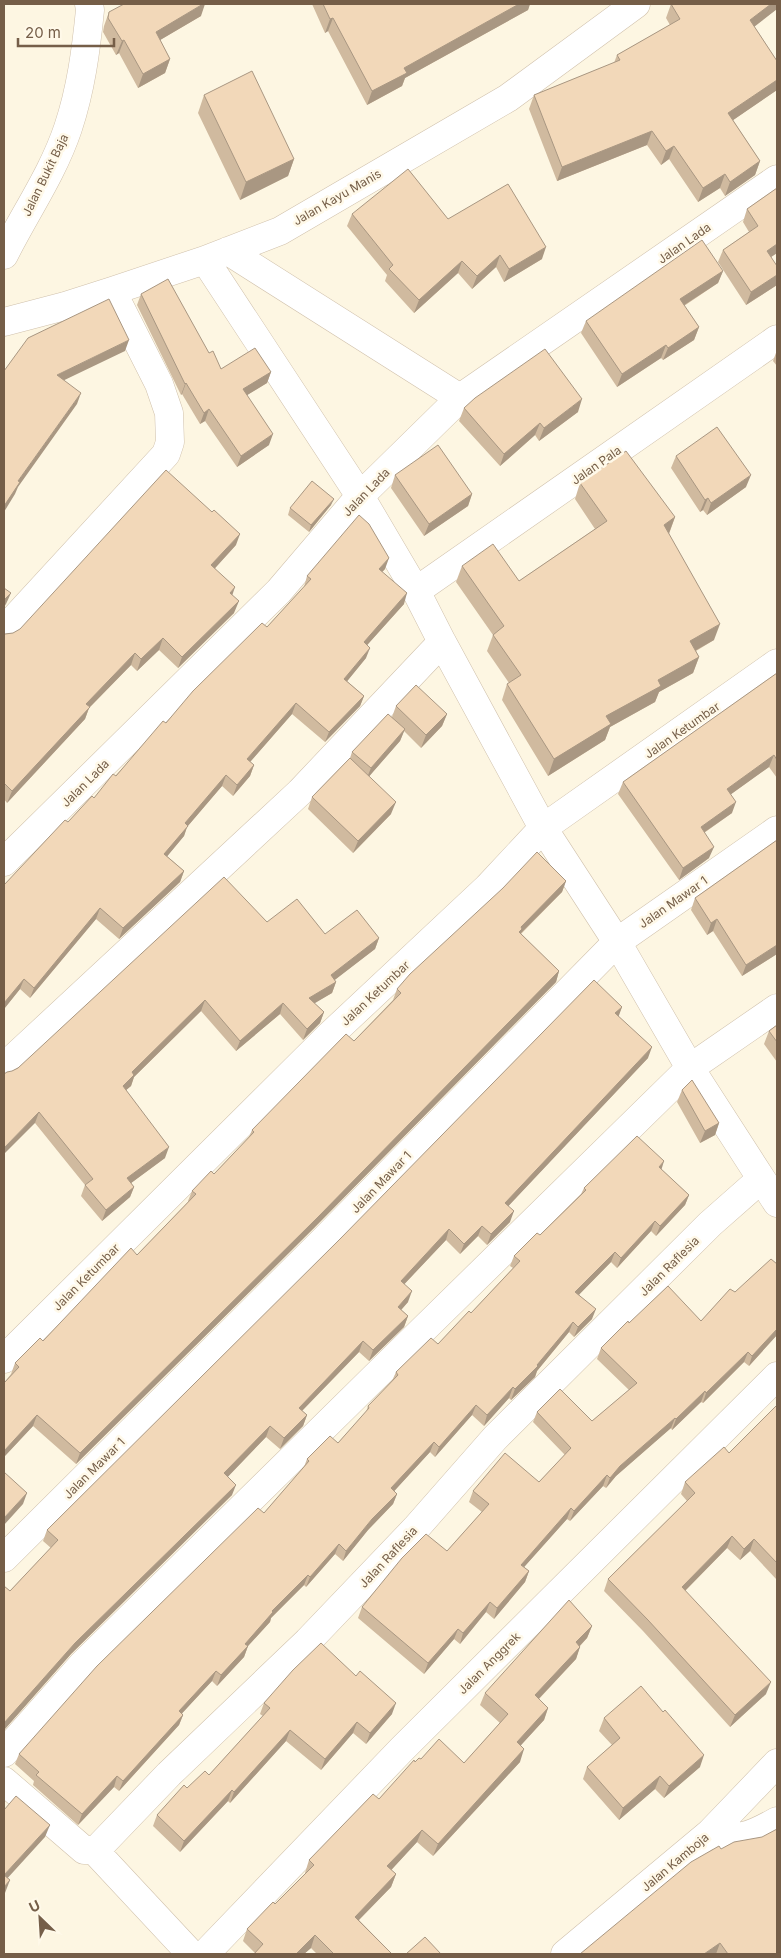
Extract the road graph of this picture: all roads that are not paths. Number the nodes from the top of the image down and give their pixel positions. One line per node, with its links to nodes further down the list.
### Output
1 (89, 4): 4 (street, Jalan Bukit Baja)
2 (636, 4): 5 (street, Jalan Kayu Manis)
3 (777, 179): 9 (street, Jalan Lada)
4 (7, 239)
5 (217, 256): 6 (street, Jalan Kayu Manis); 9 (street); 10 (street)
6 (112, 291): 7 (street, Jalan Kayu Manis); 12 (street)
7 (4, 322)
8 (777, 339): 11 (street, Jalan Pala)
9 (460, 398): 10 (street, Jalan Lada)
10 (360, 496): 11 (street); 17 (street, Jalan Lada)
11 (416, 591): 13 (street)
12 (4, 630)
13 (442, 642): 15 (street); 20 (street)
14 (777, 663): 15 (street, Jalan Ketumbar)
15 (543, 828): 18 (street); 24 (street, Jalan Ketumbar)
16 (777, 830): 18 (street, Jalan Mawar 1)
17 (4, 862)
18 (617, 942): 21 (street); 26 (street, Jalan Mawar 1)
19 (777, 1008): 21 (street)
20 (4, 1067)
21 (690, 1068): 22 (street); 27 (street)
22 (761, 1179): 23 (street); 32 (street, Jalan Raflesia)
23 (777, 1203)
24 (4, 1359)
25 (777, 1376): 34 (street, Jalan Anggrek)
26 (4, 1558)
27 (4, 1753)
28 (777, 1763): 31 (street, Jalan Kamboja)
29 (4, 1781): 32 (street)
30 (777, 1821): 31 (street)
31 (710, 1833): 35 (street, Jalan Kamboja)
32 (94, 1850): 33 (street)
33 (191, 1954)
34 (206, 1954)
35 (565, 1954)

